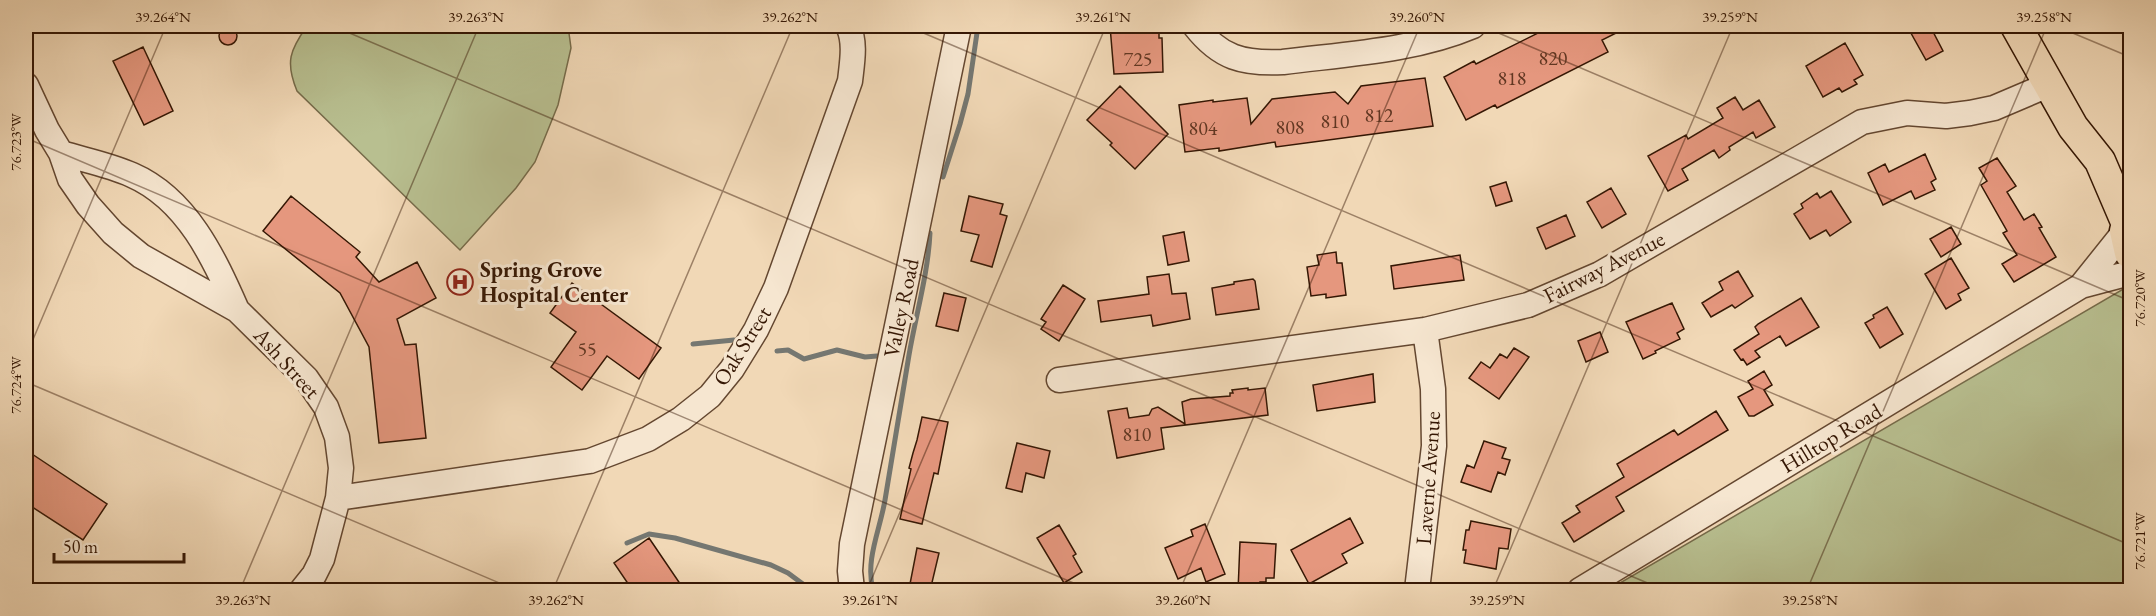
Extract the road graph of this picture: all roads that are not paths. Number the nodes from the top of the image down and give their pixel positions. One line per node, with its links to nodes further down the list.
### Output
1 (848, 26): 17 (street, Oak Street)
2 (959, 26): 19 (street, Valley Road)
3 (1195, 26): 4 (street)
4 (1473, 26)
5 (2016, 26): 6 (main road)
6 (2048, 84): 9 (main road); 15 (street, Fairway Avenue)
7 (26, 85): 8 (street, Ash Street)
8 (61, 153): 14 (street, Ash Street); 14 (street, Ash Street)
9 (2100, 161): 10 (main road); 11 (main road)
10 (2130, 175)
11 (2128, 230): 13 (street, Hilltop Road)
12 (2130, 273): 13 (street, Hilltop Road)
13 (2081, 286): 21 (street, Hilltop Road)
14 (237, 310): 17 (street, Ash Street)
15 (1425, 330): 16 (street, Fairway Avenue); 20 (street, Laverne Avenue)
16 (1059, 380)
17 (338, 498): 18 (street, Ash Street)
18 (302, 591)
19 (852, 591)
20 (1417, 591)
21 (1580, 591)

